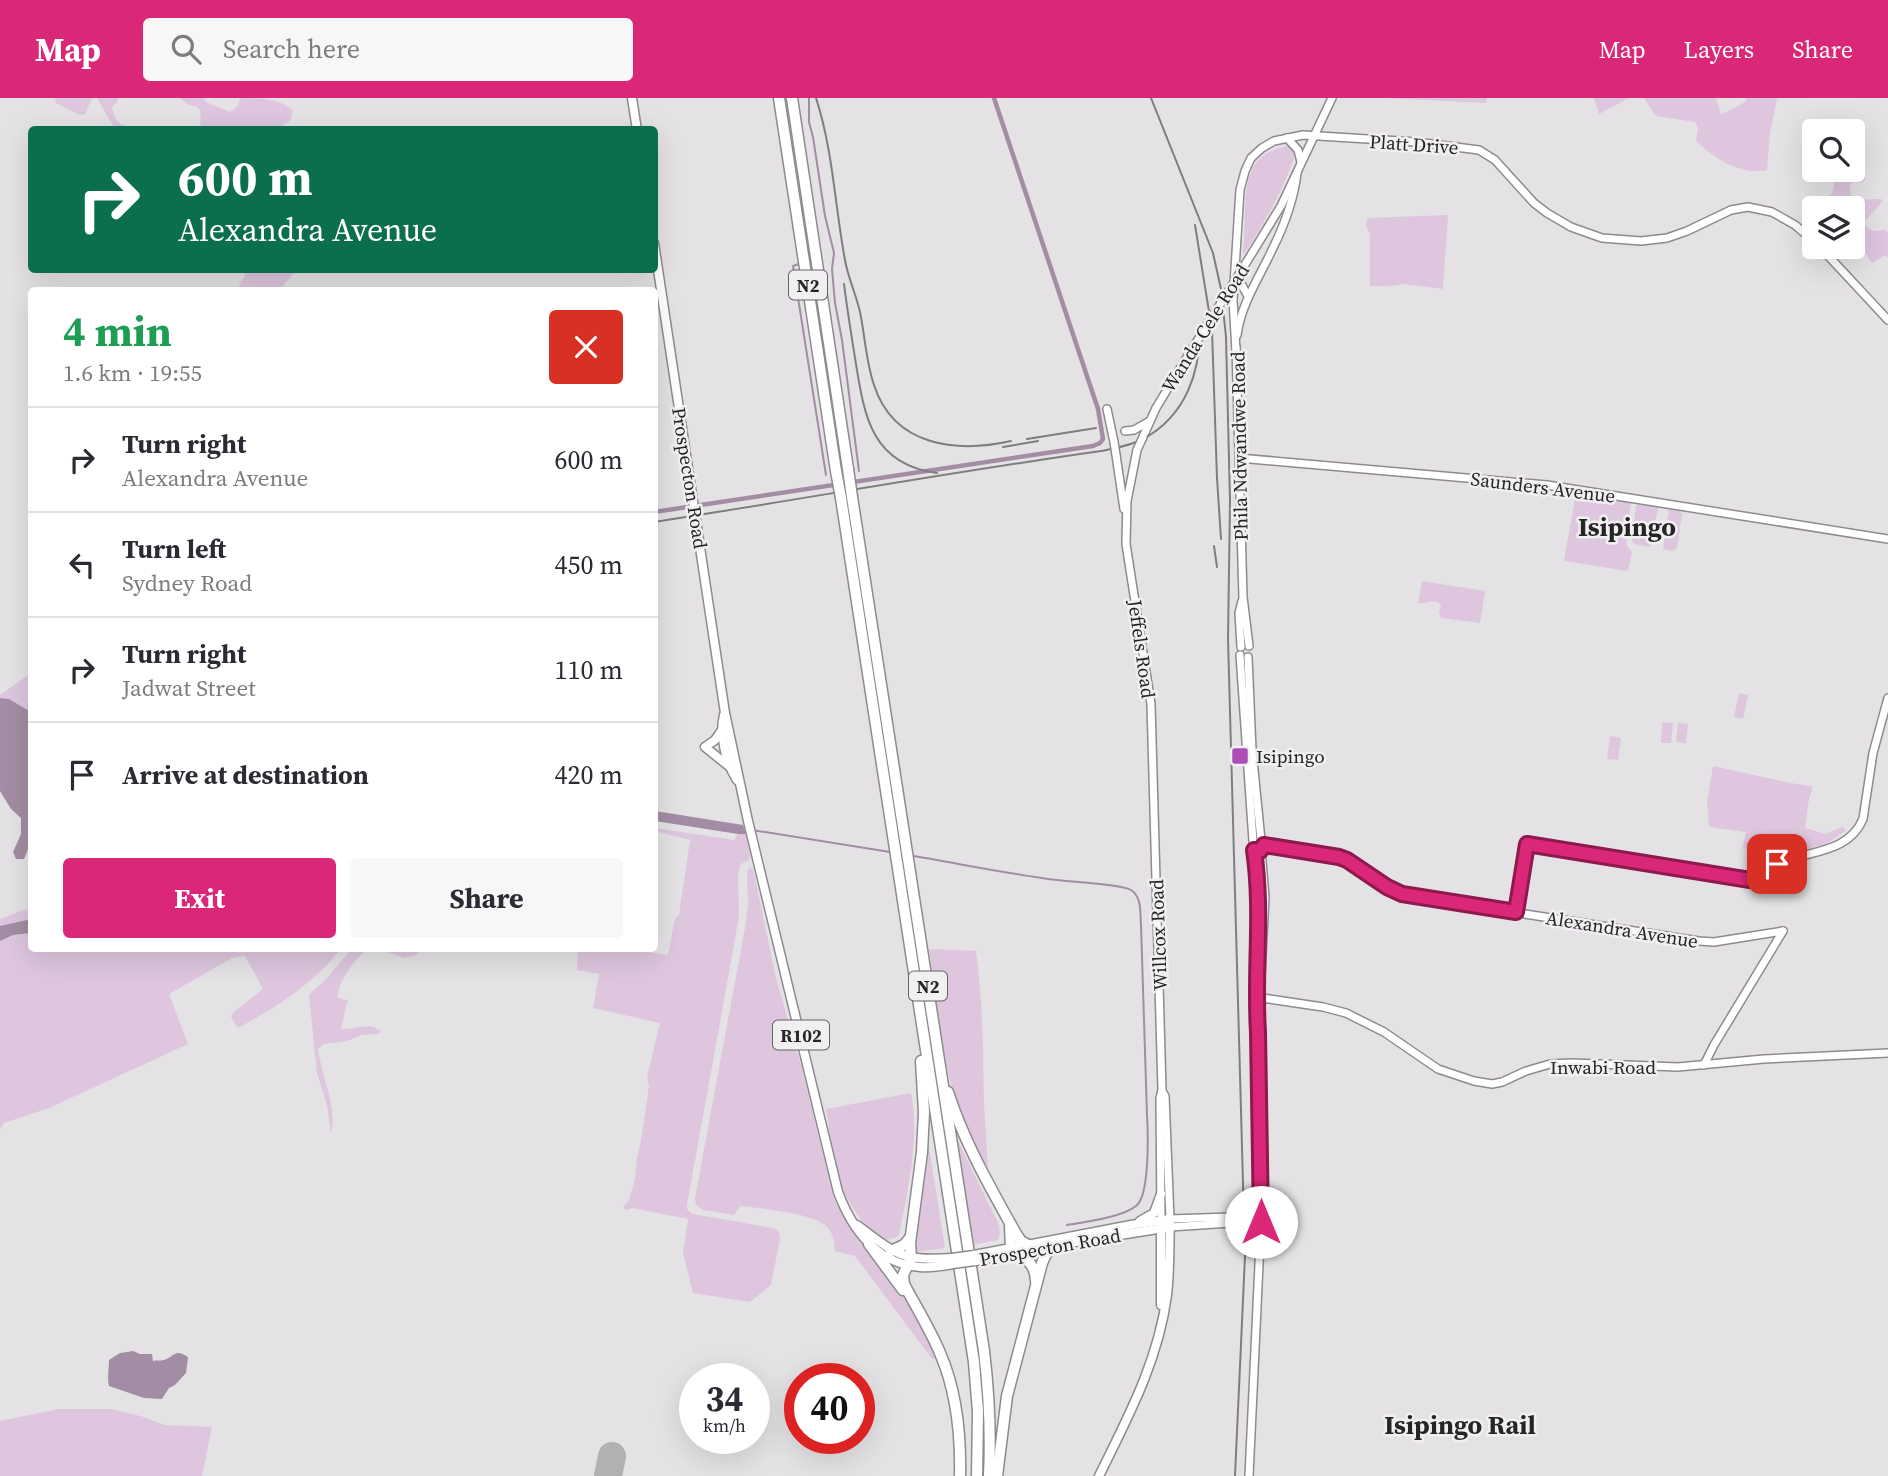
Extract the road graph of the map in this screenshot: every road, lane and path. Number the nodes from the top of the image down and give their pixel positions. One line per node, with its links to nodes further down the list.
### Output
1 (632, 98): 5 (main road)
2 (779, 98): 32 (highway, N2, bridge)
3 (794, 98): 34 (highway, N2, bridge)
4 (1329, 98): 6 (street, Wanda Cele Road)
5 (636, 126)
6 (1313, 135): 7 (street, Platt Drive); 8 (street, Wanda Cele Road); 10 (street, Platt Drive)
7 (1287, 138): 8 (street); 13 (street, Platt Drive)
8 (1301, 162): 9 (street, Wanda Cele Road)
9 (1297, 173): 14 (street, Phila Ndwandwe Road); 18 (street, Wanda Cele Road, bridge)
10 (1802, 231)
11 (1831, 259): 15 (street)
12 (658, 270): 24 (main road, Prospecton Road / R102)
13 (1235, 274): 14 (street); 16 (street, Platt Drive)
14 (1248, 296): 16 (street, Phila Ndwandwe Road)
15 (1888, 320)
16 (1236, 351): 20 (street, Phila Ndwandwe Road)
17 (1107, 409): 21 (street, bridge)
18 (1149, 422): 19 (street); 21 (street, Wanda Cele Road, bridge)
19 (1125, 430)
20 (1239, 458): 22 (street, Saunders Avenue); 29 (street, Phila Ndwandwe Road)
21 (1126, 520): 27 (street, Jeffels Road)
22 (1888, 539)
23 (1888, 698): 30 (street)
24 (725, 713): 25 (main road, R102); 28 (main road, R102)
25 (722, 730): 26 (main road, R102); 26 (main road)
26 (731, 768): 28 (main road, R102)
27 (1153, 779): 36 (street, Willcox Road)
28 (739, 782): 39 (main road, Prospecton Road / R102)
29 (1259, 845): 30 (street, Alexandra Avenue); 31 (street, Phila Ndwandwe Road)
30 (1516, 912): 35 (street, Alexandra Avenue)
31 (1259, 997): 35 (street, Inwabi Road); 38 (street, Phila Ndwandwe Road)
32 (920, 1015): 43 (highway); 53 (highway, N2)
33 (1888, 1053): 35 (street, Inwabi Road)
34 (940, 1065): 40 (highway); 54 (highway, N2)
35 (1704, 1065)
36 (1162, 1090): 37 (street, Willcox Road); 41 (street, Willcox Road)
37 (1161, 1194): 41 (street, Willcox Road); 42 (main road)
38 (1261, 1219): 41 (street, Prospecton Road, bridge); 57 (street, Phila Ndwandwe Road)
39 (855, 1223): 44 (main road, Prospecton Road / R102); 47 (main road, Prospecton Road / R102)
40 (1010, 1223): 45 (highway); 48 (highway)
41 (1165, 1224): 42 (main road, Prospecton Road / R102); 46 (main road, Prospecton Road / R102); 56 (main road)
42 (1131, 1225): 45 (main road, Prospecton Road / R102)
43 (911, 1236): 47 (highway); 49 (highway)
44 (869, 1244): 49 (main road, Prospecton Road / R102); 51 (highway)
45 (1028, 1245): 48 (main road, Prospecton Road / R102)
46 (1055, 1245): 48 (main road, Prospecton Road / R102); 50 (highway)
47 (891, 1251): 49 (main road, Prospecton Road / R102)
48 (1013, 1251): 49 (main road, Prospecton Road / R102, bridge); 50 (highway)
49 (909, 1262): 51 (highway)
50 (1035, 1285): 55 (highway)
51 (914, 1304): 52 (highway)
52 (960, 1476)
53 (977, 1476)
54 (989, 1476)
55 (997, 1476)
56 (1099, 1476)
57 (1249, 1476)

